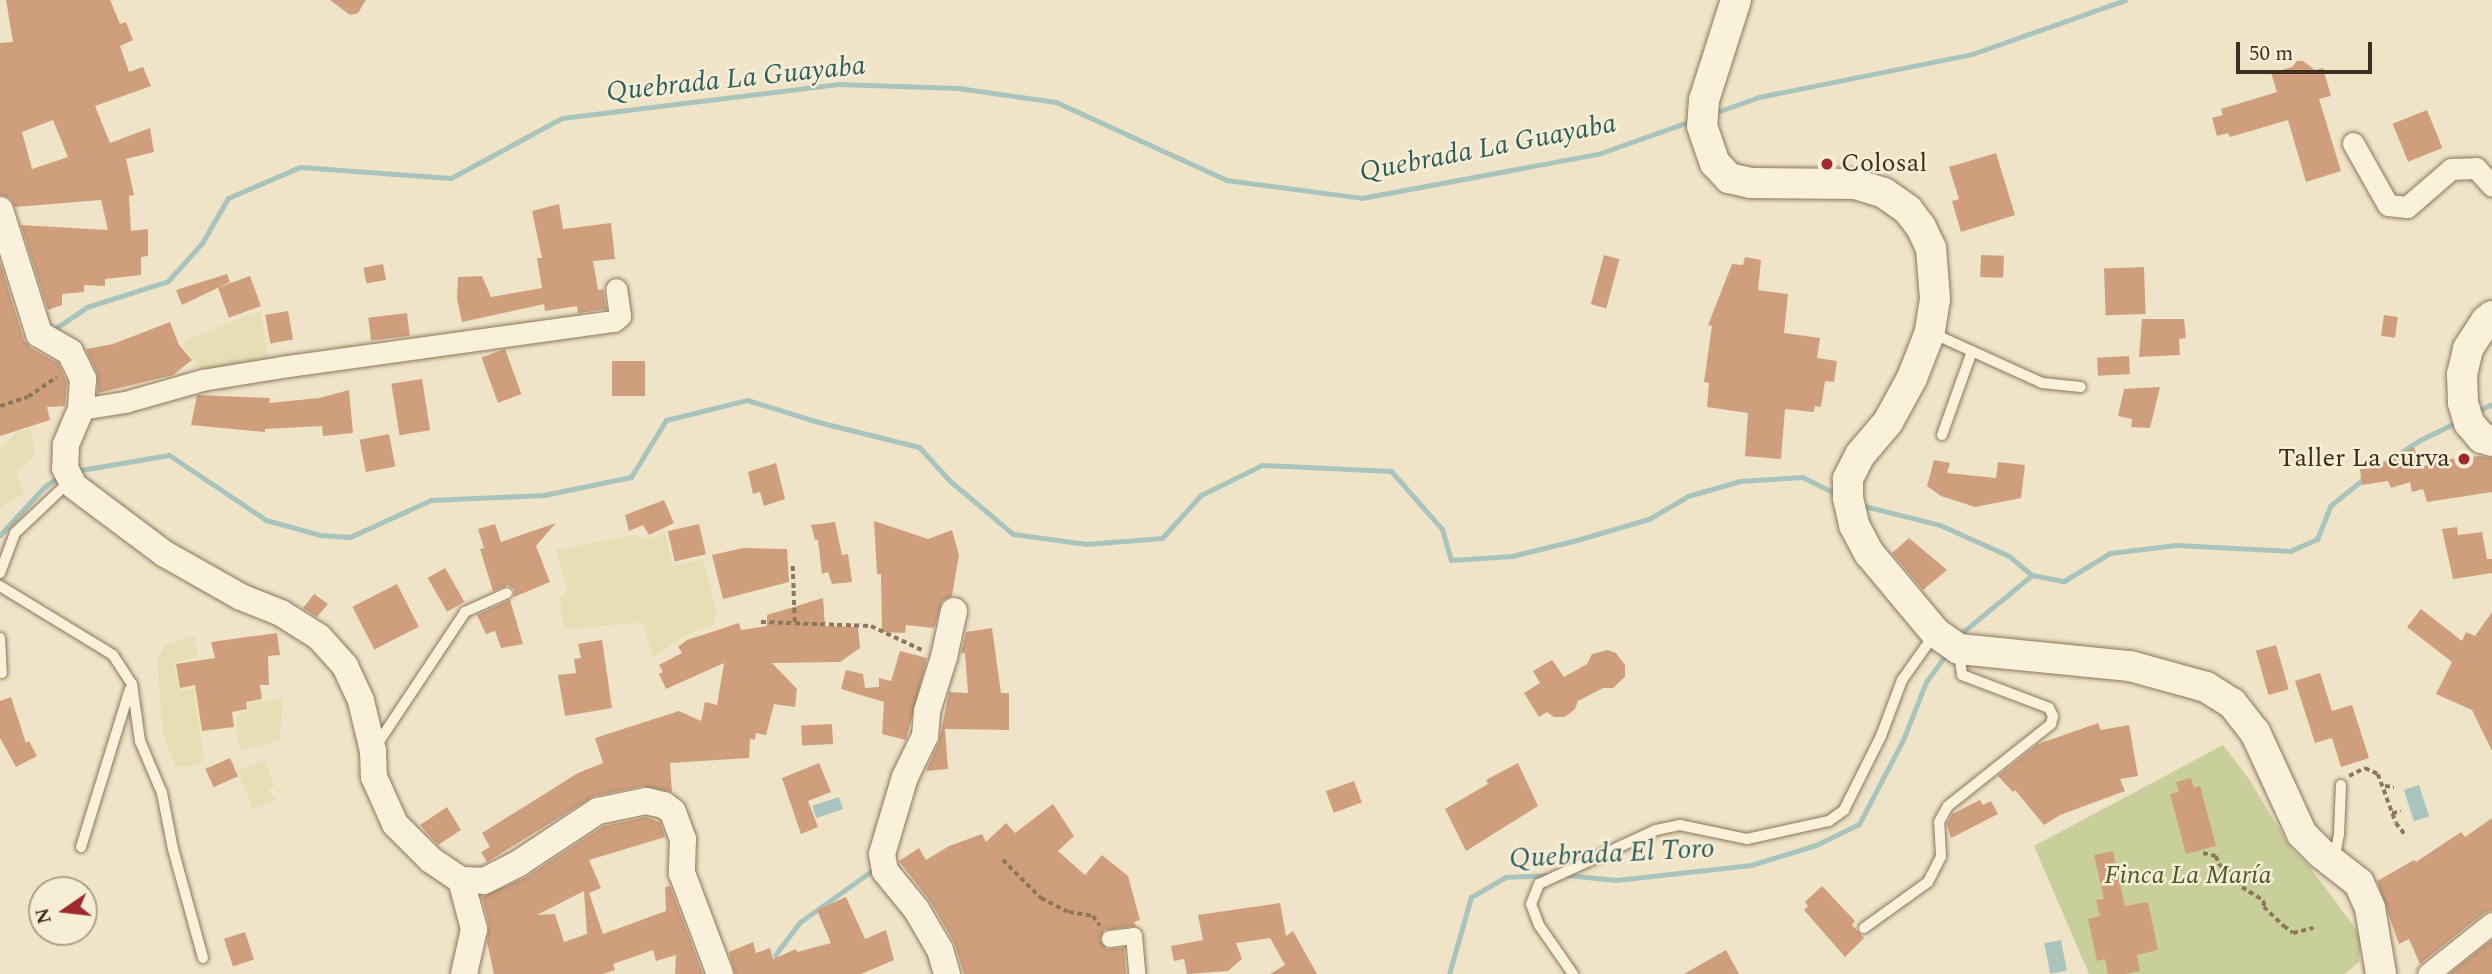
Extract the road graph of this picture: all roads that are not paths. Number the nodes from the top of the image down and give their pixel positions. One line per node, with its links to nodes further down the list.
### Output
1 (1736, 0): 7 (main road)
2 (2353, 143): 3 (street)
3 (2492, 186)
4 (0, 210): 10 (street)
5 (616, 289): 10 (street)
6 (2492, 316): 12 (main road)
7 (1930, 332): 8 (lane); 19 (main road)
8 (1972, 351): 9 (lane); 11 (lane)
9 (2081, 387)
10 (81, 409): 13 (street)
11 (1942, 435)
12 (2492, 441)
13 (71, 481): 14 (lane); 22 (street)
14 (0, 573)
15 (0, 586): 21 (lane)
16 (506, 593): 22 (lane)
17 (954, 611): 34 (street)
18 (0, 638): 20 (lane)
19 (1948, 641): 25 (main road); 28 (lane); 36 (lane)
20 (2, 673)
21 (132, 684): 24 (lane); 30 (lane)
22 (373, 751): 26 (street)
23 (2341, 785): 25 (lane)
24 (81, 846)
25 (2334, 863): 31 (main road)
26 (461, 880): 32 (street); 33 (street)
27 (2492, 923): 37 (street)
28 (1864, 928)
29 (1110, 939): 35 (street)
30 (203, 958)
31 (2377, 966)
32 (464, 974)
33 (720, 974)
34 (947, 974)
35 (1137, 974)
36 (1573, 974)
37 (2428, 974)

